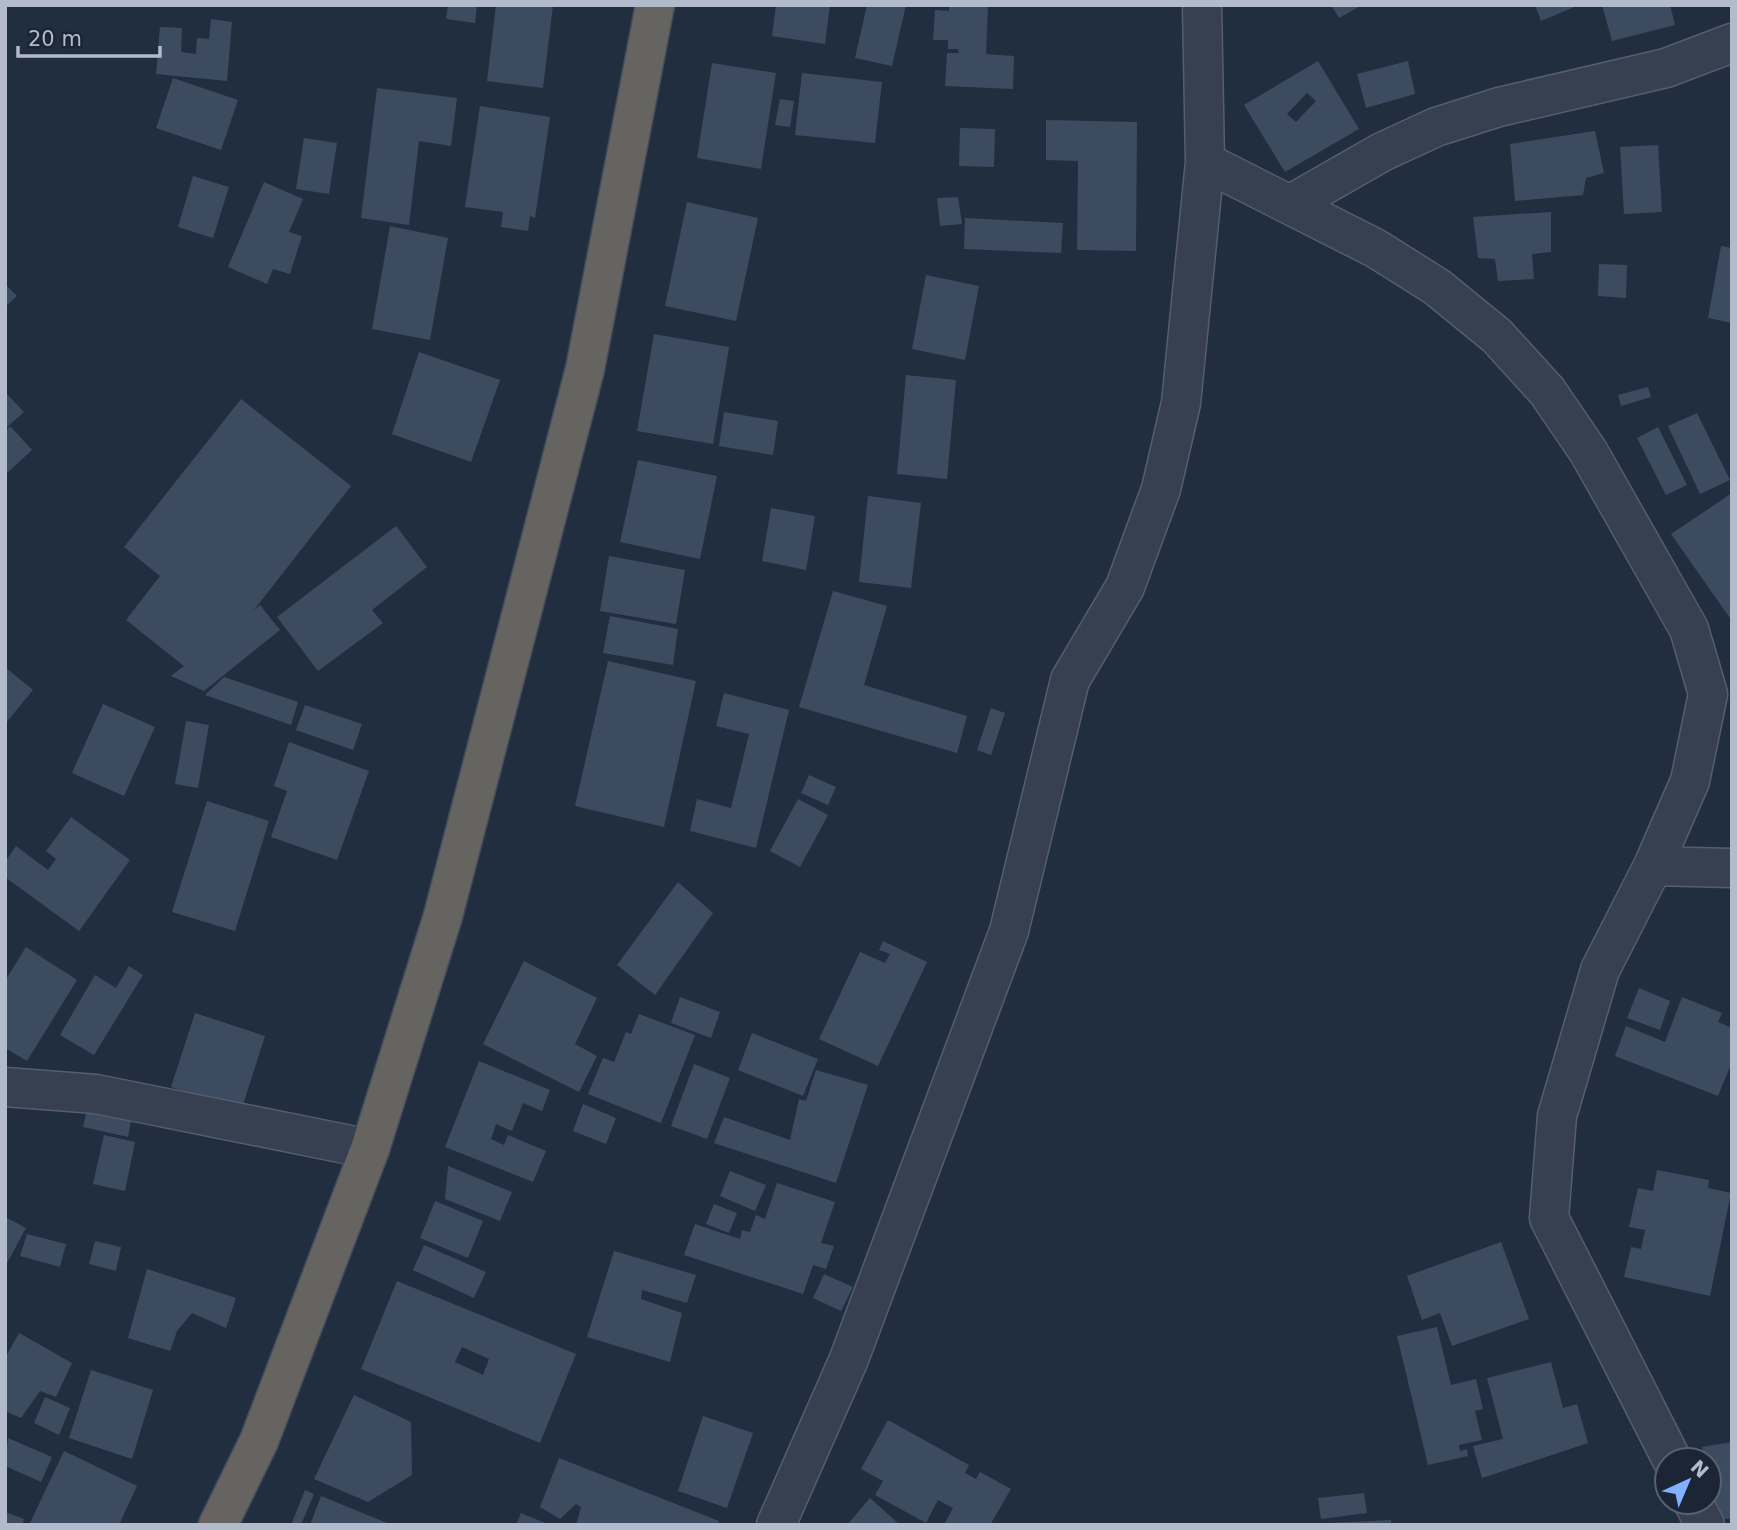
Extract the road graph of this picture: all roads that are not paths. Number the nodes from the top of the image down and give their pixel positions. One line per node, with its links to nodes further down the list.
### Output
1 (655, 5): 9 (highway)
2 (1202, 5): 4 (street)
3 (1732, 43): 5 (street)
4 (1205, 162): 5 (street); 12 (street)
5 (1291, 204): 6 (street)
6 (1654, 866): 7 (street); 10 (street)
7 (1732, 868)
8 (5, 1087): 9 (street)
9 (370, 1149): 11 (highway)
10 (1665, 1446)
11 (218, 1525)
12 (776, 1525)

